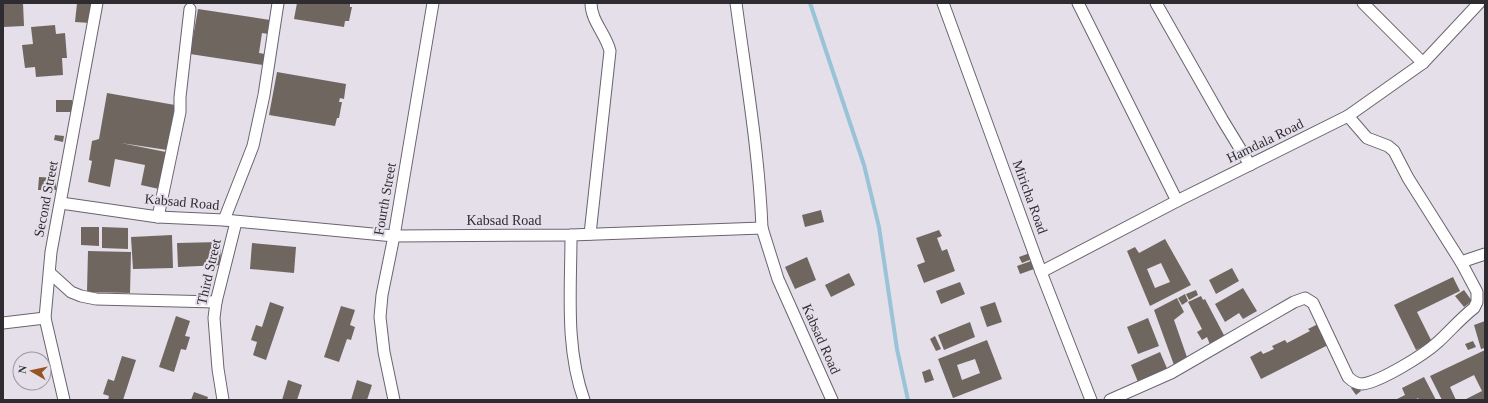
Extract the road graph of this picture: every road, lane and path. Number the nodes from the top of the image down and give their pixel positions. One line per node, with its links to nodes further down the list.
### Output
1 (97, 3): 16 (street, Second Street)
2 (278, 3): 18 (street)
3 (433, 3): 23 (street, Fourth Street)
4 (591, 3): 21 (street)
5 (736, 3): 20 (street)
6 (943, 3): 26 (street, Miricha Road)
7 (1078, 3): 15 (street)
8 (1156, 3): 14 (street)
9 (1363, 3): 12 (street)
10 (1479, 3): 12 (street, Hamdala Road)
11 (190, 9): 17 (street)
12 (1423, 63): 13 (street, Hamdala Road)
13 (1348, 116): 14 (street, Hamdala Road); 25 (street)
14 (1250, 165): 15 (street, Hamdala Road)
15 (1177, 201): 26 (street, Hamdala Road)
16 (61, 203): 17 (street, Kabsad Road); 27 (street, Second Street)
17 (158, 217): 18 (street, Kabsad Road)
18 (224, 220): 19 (street, Kabsad Road)
19 (236, 222): 23 (street, Kabsad Road); 28 (street, Third Street)
20 (762, 228): 21 (street, Kabsad Road); 35 (street, Kabsad Road)
21 (590, 234): 22 (street, Kabsad Road)
22 (572, 235): 23 (street, Kabsad Road); 34 (street)
23 (394, 236): 33 (street, Fourth Street)
24 (1485, 254): 25 (street)
25 (1461, 262): 37 (street)
26 (1041, 272): 36 (street, Miricha Road)
27 (50, 273): 28 (street); 29 (street, Second Street)
28 (216, 302): 32 (street, Third Street)
29 (45, 318): 30 (street); 31 (street, Second Street)
30 (3, 323)
31 (64, 400)
32 (223, 400)
33 (394, 400)
34 (584, 400)
35 (832, 400)
36 (1091, 400)
37 (1110, 400)

